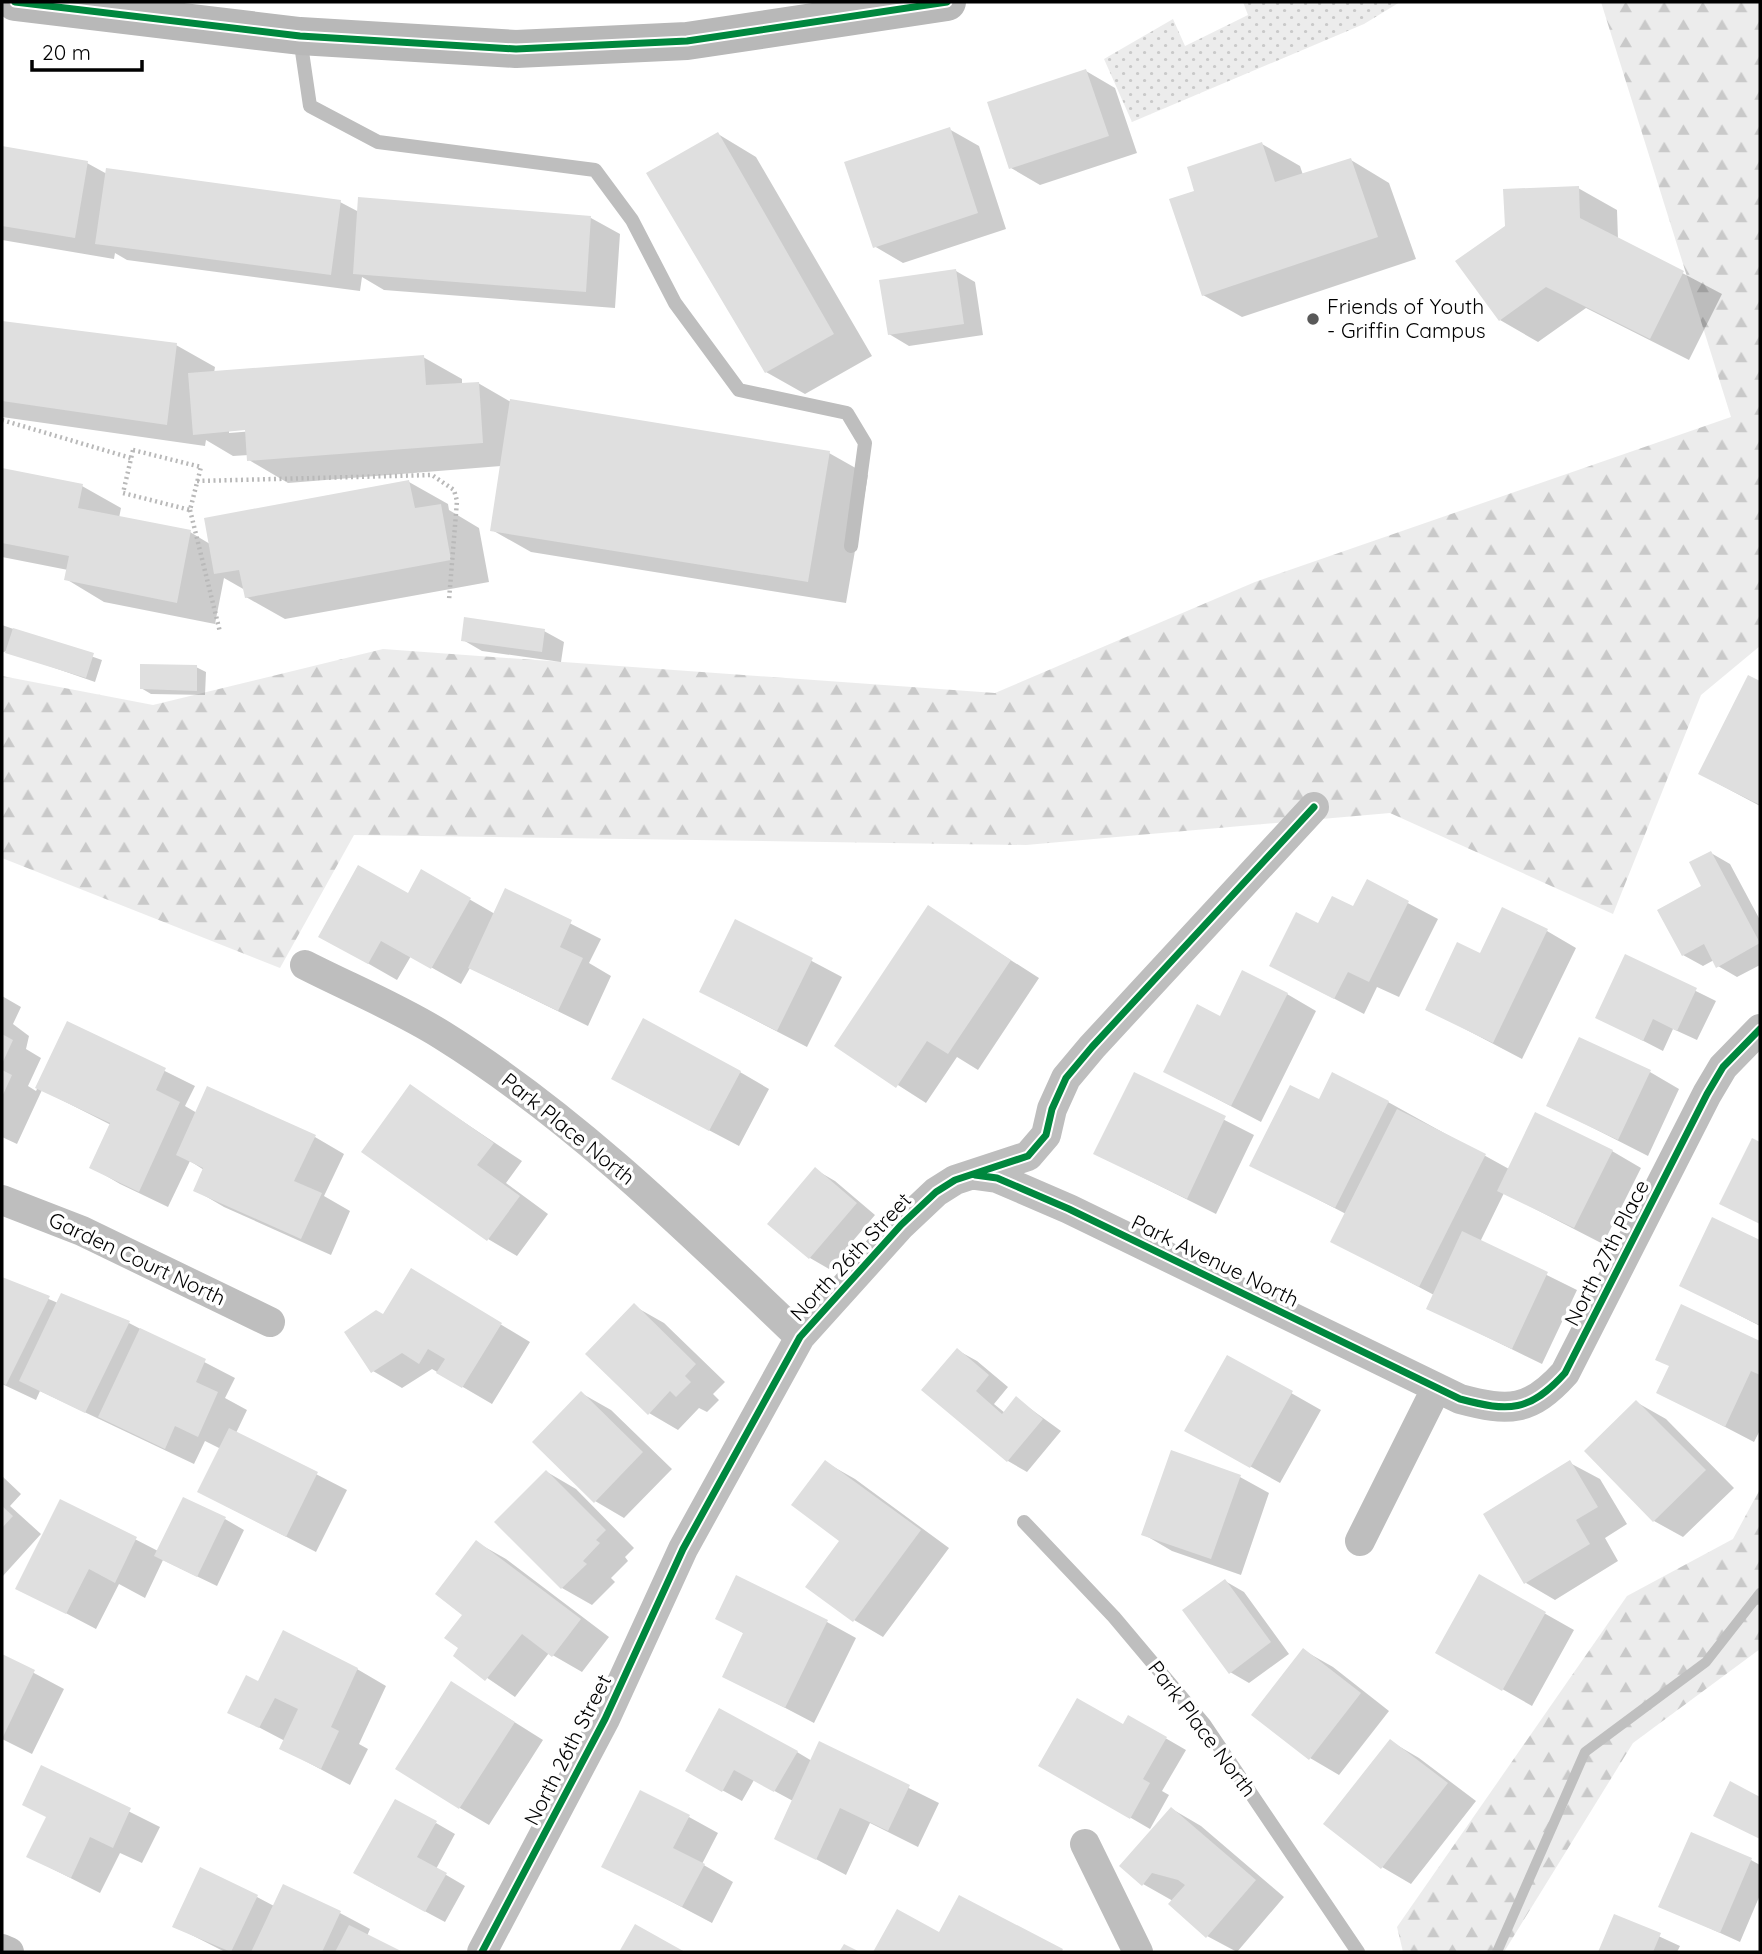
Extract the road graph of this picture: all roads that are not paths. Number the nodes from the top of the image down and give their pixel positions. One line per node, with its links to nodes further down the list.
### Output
1 (15, 2): 3 (street)
2 (947, 2): 3 (street)
3 (300, 36): 4 (lane)
4 (851, 546)
5 (1314, 807): 8 (street, North 26th Street)
6 (305, 965): 11 (street, Park Place North)
7 (1760, 1029): 12 (street, North 27th Place)
8 (975, 1175): 11 (street, North 26th Street); 12 (street, Park Avenue North)
9 (2, 1200): 10 (street, Garden Court North)
10 (270, 1322)
11 (800, 1337): 18 (street, North 26th Street)
12 (1436, 1389): 14 (street)
13 (1024, 1522): 20 (lane, Park Place North)
14 (1360, 1541)
15 (1085, 1844): 19 (street)
16 (2, 1949): 17 (street)
17 (9, 1952)
18 (482, 1952)
19 (1138, 1952)
20 (1359, 1952)

